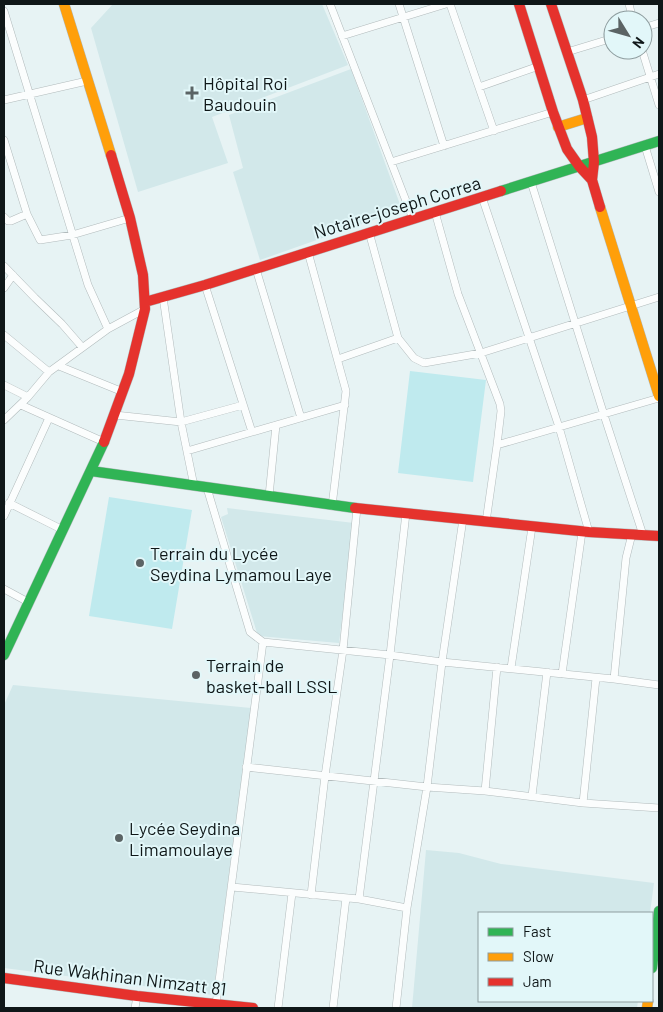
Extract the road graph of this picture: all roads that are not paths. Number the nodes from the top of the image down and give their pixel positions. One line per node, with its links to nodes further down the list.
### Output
1 (64, 4): 17 (street)
2 (330, 4): 10 (street)
3 (399, 4): 9 (street)
4 (446, 4): 9 (street)
5 (450, 4): 18 (street)
6 (520, 4): 14 (street)
7 (551, 4): 12 (street)
8 (4, 11): 19 (street)
9 (403, 17): 10 (street); 29 (street)
10 (342, 36): 31 (street)
11 (603, 41): 12 (street)
12 (567, 52): 21 (street)
13 (645, 60): 16 (street)
14 (538, 66): 18 (street); 23 (street)
15 (659, 74): 16 (street)
16 (650, 77): 21 (street); 22 (street)
17 (87, 81): 19 (street); 41 (street)
18 (479, 87): 26 (street)
19 (29, 94): 20 (street); 44 (street)
20 (4, 100)
21 (583, 100): 24 (street)
22 (659, 104)
23 (553, 112): 25 (street); 26 (street)
24 (587, 118): 25 (street); 32 (street)
25 (558, 127): 33 (street)
26 (494, 131): 29 (street)
27 (4, 140): 39 (street)
28 (659, 141): 30 (street, Notaire-joseph Correa)
29 (444, 146): 31 (street)
30 (645, 146): 32 (street, Notaire-joseph Correa); 36 (street)
31 (391, 162): 42 (street)
32 (594, 162): 33 (street, Notaire-joseph Correa); 34 (street)
33 (578, 166): 34 (street); 35 (street, Notaire-joseph Correa)
34 (592, 180): 54 (street)
35 (531, 182): 37 (street, Notaire-joseph Correa); 55 (street)
36 (659, 192)
37 (482, 197): 38 (street, Notaire-joseph Correa); 59 (street)
38 (435, 212): 42 (street, Notaire-joseph Correa); 61 (street)
39 (27, 214): 40 (street); 44 (street)
40 (4, 217)
41 (130, 218): 44 (street); 53 (street)
42 (413, 219): 43 (street, Notaire-joseph Correa)
43 (368, 232): 45 (street, Notaire-joseph Correa); 58 (street)
44 (72, 235): 56 (street)
45 (308, 252): 47 (street, Notaire-joseph Correa); 62 (street)
46 (4, 266): 48 (street)
47 (256, 269): 49 (street, Notaire-joseph Correa); 75 (street)
48 (13, 275): 50 (street); 60 (street)
49 (205, 285): 52 (street, Notaire-joseph Correa); 70 (street)
50 (4, 288)
51 (659, 297): 54 (street)
52 (163, 298): 53 (street, Notaire-joseph Correa); 77 (street)
53 (145, 305): 56 (street); 66 (street)
54 (630, 306): 55 (street); 68 (street)
55 (576, 324): 59 (street); 73 (street)
56 (108, 329): 60 (street)
57 (4, 335): 64 (street)
58 (398, 338): 61 (street); 62 (street)
59 (529, 338): 61 (street); 79 (street)
60 (82, 347): 63 (street)
61 (480, 353): 82 (street)
62 (338, 359): 71 (street)
63 (59, 366): 64 (street); 66 (street)
64 (50, 372): 67 (street)
65 (4, 385): 67 (street)
66 (123, 392): 72 (street)
67 (28, 397): 69 (street)
68 (659, 397): 73 (street)
69 (21, 405): 74 (street); 76 (street)
70 (244, 405): 77 (street); 80 (street)
71 (345, 405): 75 (street); 89 (street)
72 (115, 415): 77 (street); 81 (street)
73 (604, 415): 79 (street); 99 (street)
74 (49, 418): 81 (street); 88 (street)
75 (301, 418): 78 (street)
76 (4, 420)
77 (180, 422): 83 (street)
78 (276, 425): 80 (street); 87 (street)
79 (559, 427): 82 (street); 97 (street)
80 (252, 432): 83 (street)
81 (104, 442): 84 (street)
82 (497, 445): 94 (street)
83 (187, 451): 85 (street)
84 (91, 471): 85 (street); 96 (street)
85 (194, 486): 86 (street)
86 (207, 488): 87 (street); 103 (street)
87 (269, 496): 89 (street)
88 (9, 503): 92 (street); 96 (street)
89 (332, 506): 90 (street)
90 (358, 508): 91 (street); 104 (street)
91 (406, 513): 93 (street); 106 (street)
92 (4, 516)
93 (463, 519): 94 (street); 107 (street)
94 (486, 522): 95 (street)
95 (532, 527): 97 (street); 109 (street)
96 (63, 530): 102 (street)
97 (585, 532): 98 (street); 111 (street)
98 (632, 534): 99 (street); 113 (street)
99 (643, 535): 100 (street)
100 (659, 536)
101 (4, 589): 102 (street)
102 (28, 602): 105 (street)
103 (263, 642): 104 (street); 115 (street)
104 (344, 650): 106 (street); 116 (street)
105 (4, 655)
106 (390, 655): 107 (street); 117 (street)
107 (442, 662): 108 (street); 118 (street)
108 (497, 667): 109 (street); 119 (street)
109 (511, 668): 110 (street)
110 (547, 672): 111 (street); 120 (street)
111 (562, 674): 112 (street)
112 (596, 678): 113 (street); 121 (street)
113 (614, 679): 114 (street)
114 (659, 685)
115 (246, 766): 116 (street); 123 (street)
116 (325, 776): 117 (street); 125 (street)
117 (374, 781): 118 (street); 127 (street)
118 (427, 787): 119 (street); 128 (street)
119 (485, 791): 120 (street)
120 (532, 796): 121 (street)
121 (583, 803): 122 (street)
122 (659, 808)
123 (232, 887): 124 (street); 134 (street)
124 (292, 893): 125 (street); 137 (street)
125 (311, 895): 126 (street)
126 (346, 898): 127 (street); 138 (street)
127 (359, 899): 128 (street)
128 (407, 908): 139 (street)
129 (659, 911): 130 (street)
130 (657, 937): 131 (street)
131 (653, 962)
132 (4, 978): 133 (street, Rue Wakhinan Nimzatt 81)
133 (137, 996): 134 (street, Rue Wakhinan Nimzatt 81); 135 (street)
134 (216, 1004): 136 (street, Rue Wakhinan Nimzatt 81)
135 (135, 1008)
136 (253, 1008)
137 (278, 1008)
138 (334, 1008)
139 (396, 1008)

